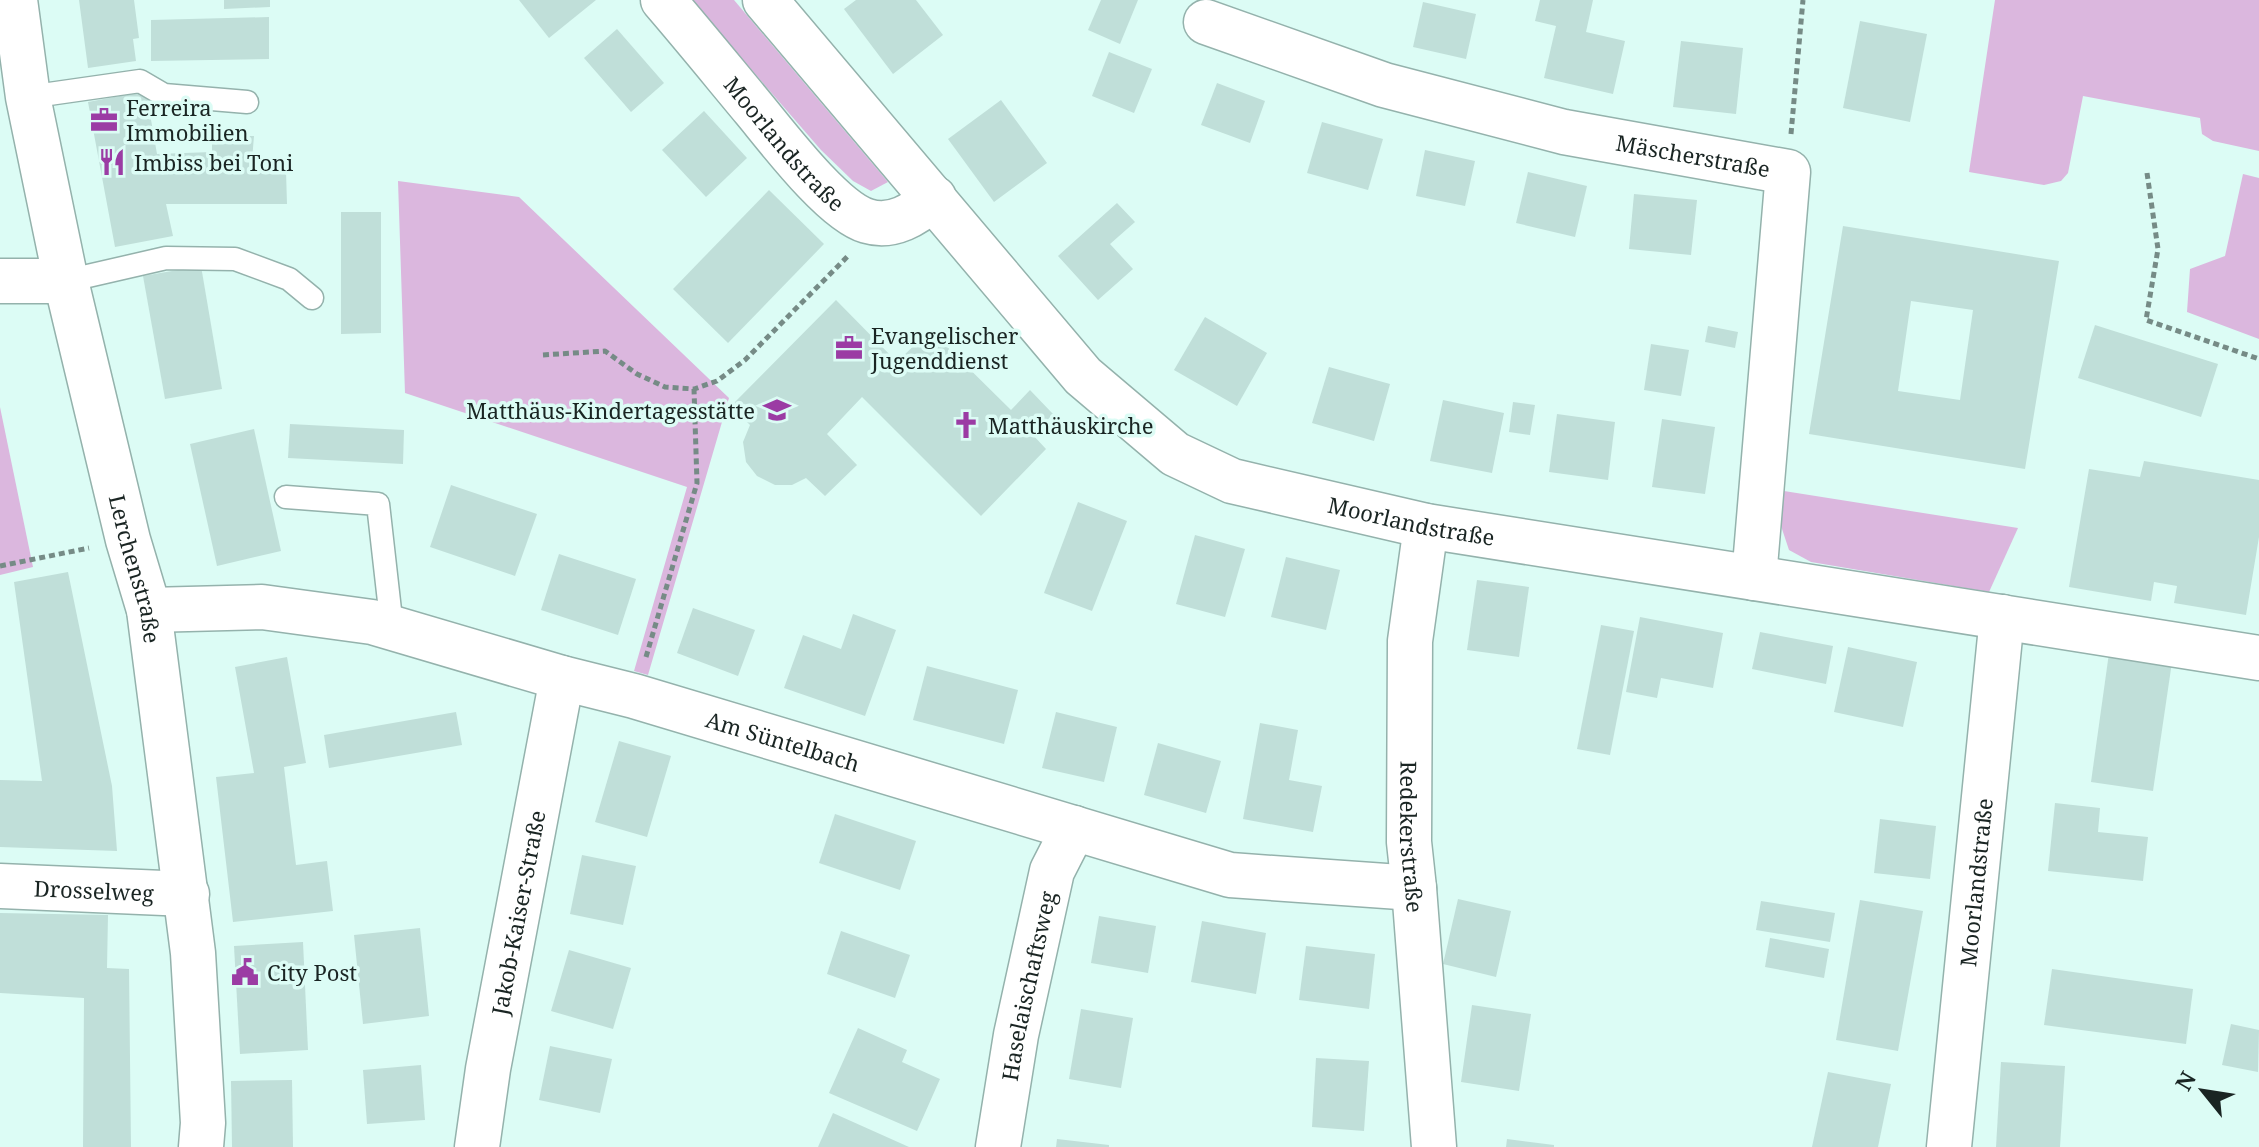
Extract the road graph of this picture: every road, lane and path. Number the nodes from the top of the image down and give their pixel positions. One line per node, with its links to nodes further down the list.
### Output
1 (15, 0): 6 (street, Lerchenstraße)
2 (663, 0): 11 (street, Moorlandstraße)
3 (765, 0): 10 (street, Moorlandstraße)
4 (1803, 0): 8 (path)
5 (1206, 22): 8 (street, Mäscherstraße)
6 (28, 97): 7 (lane); 13 (street, Lerchenstraße)
7 (247, 102)
8 (1788, 172): 22 (street, Mäscherstraße)
9 (2147, 173): 16 (path)
10 (934, 198): 11 (street); 19 (street, Moorlandstraße)
11 (879, 224): 17 (path)
12 (0, 281): 13 (street)
13 (66, 281): 14 (lane); 20 (street, Lerchenstraße)
14 (312, 298)
15 (543, 355): 17 (path)
16 (2259, 359)
17 (694, 389): 28 (path)
18 (286, 497): 25 (lane)
19 (1426, 526): 22 (street, Moorlandstraße); 31 (street, Redekerstraße)
20 (128, 540): 21 (path); 23 (street, Lerchenstraße)
21 (0, 566)
22 (1754, 578): 24 (street, Moorlandstraße)
23 (149, 610): 25 (street, Am Süntelbach); 32 (street, Lerchenstraße)
24 (2002, 617): 26 (street, Moorlandstraße); 37 (street, Moorlandstraße)
25 (392, 628): 27 (street, Am Süntelbach)
26 (2259, 658)
27 (562, 678): 28 (street, Am Süntelbach); 34 (street, Jakob-Kaiser-Straße)
28 (634, 696): 29 (street, Am Süntelbach)
29 (1074, 828): 31 (street, Am Süntelbach); 35 (street, Haselaischaftsweg)
30 (0, 886): 32 (street, Drosselweg)
31 (1414, 888): 36 (street, Redekerstraße)
32 (187, 894): 33 (street, Lerchenstraße)
33 (201, 1147)
34 (477, 1147)
35 (998, 1147)
36 (1434, 1147)
37 (1949, 1147)

